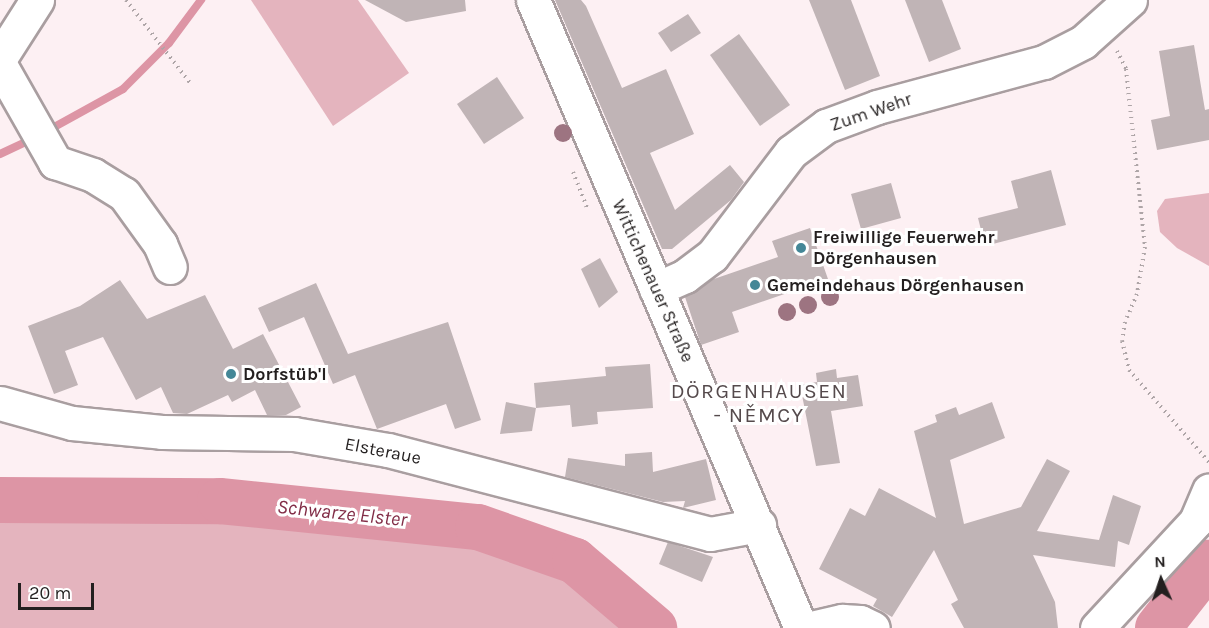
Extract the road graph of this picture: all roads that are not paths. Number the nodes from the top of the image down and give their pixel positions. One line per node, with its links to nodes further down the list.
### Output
1 (37, 0): 4 (street)
2 (533, 0): 7 (street, Wittichenauer Straße)
3 (1130, 0): 7 (street, Zum Wehr)
4 (0, 58)
5 (0, 65): 6 (street)
6 (170, 267)
7 (656, 289): 10 (street, Wittichenauer Straße)
8 (0, 403): 10 (street, Elsteraue)
9 (1209, 491): 14 (street)
10 (759, 525): 11 (street, Wittichenauer Straße)
11 (801, 628)
12 (811, 628): 13 (street)
13 (873, 628)
14 (1097, 628)

